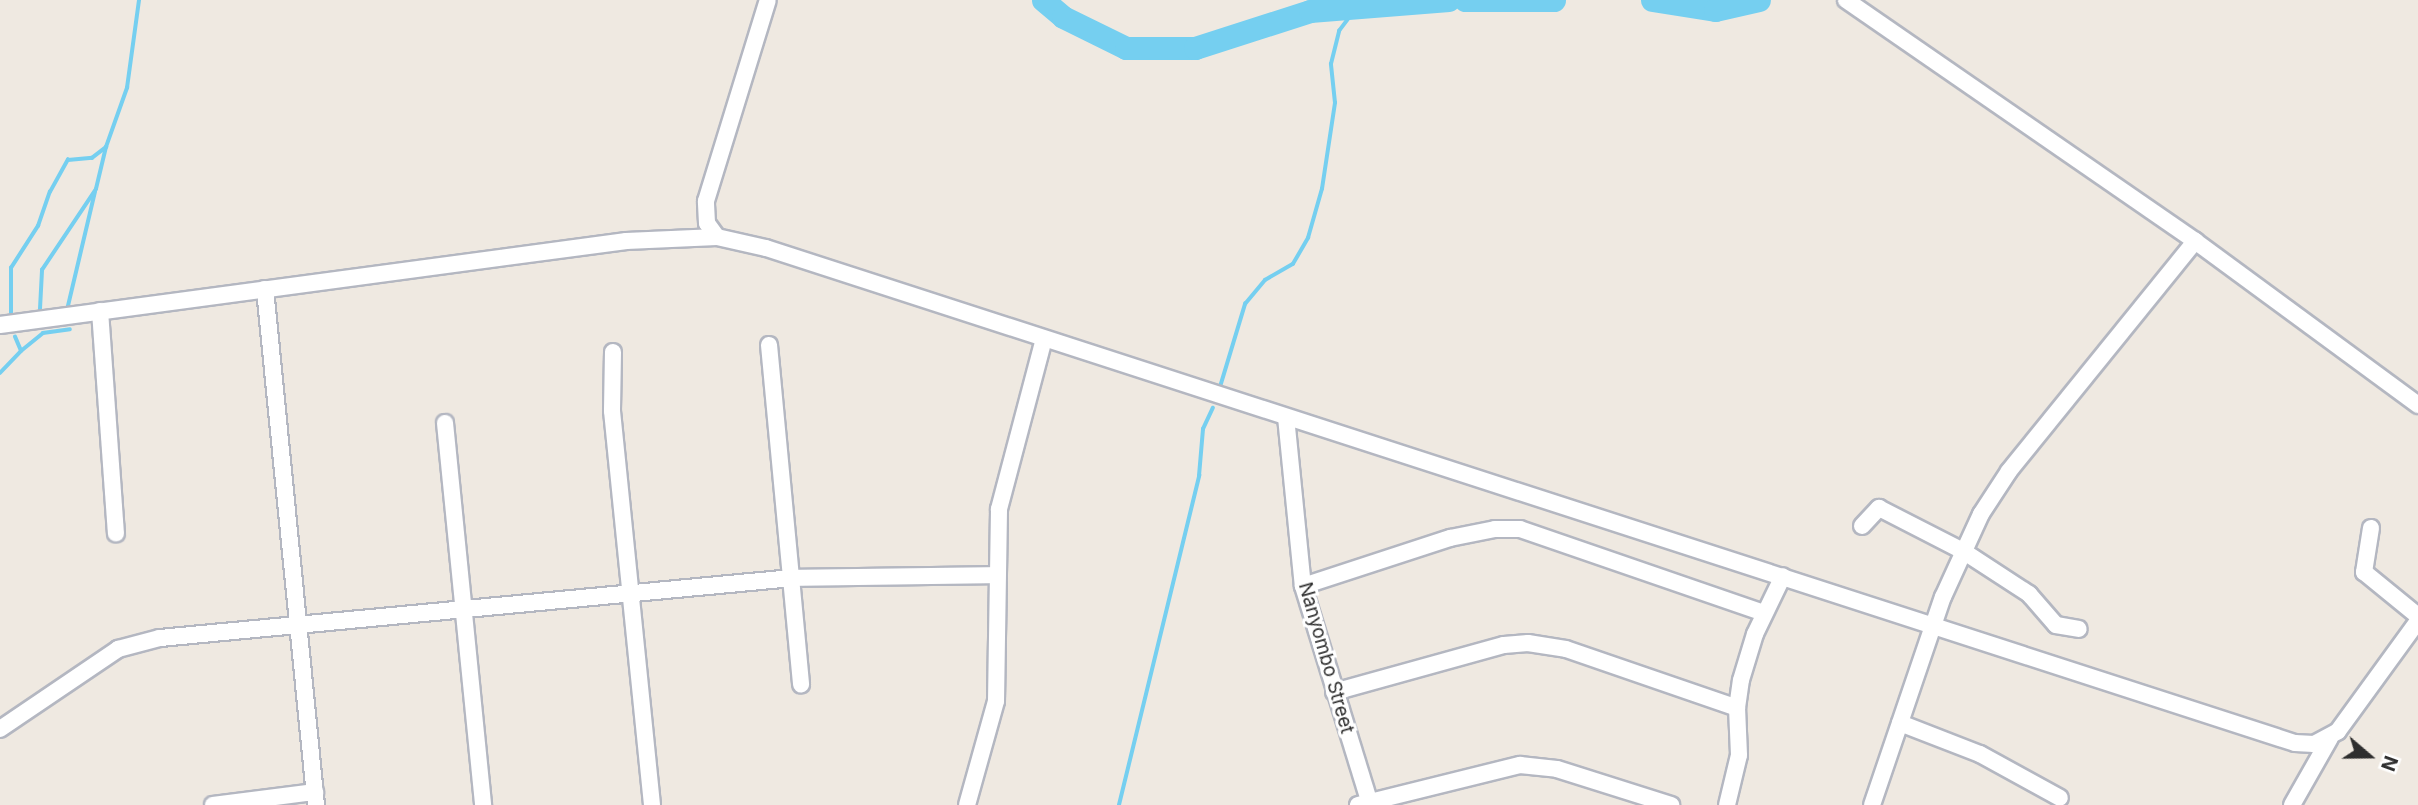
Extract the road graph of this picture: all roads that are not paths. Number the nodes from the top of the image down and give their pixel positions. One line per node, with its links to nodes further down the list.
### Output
1 (768, 0): 3 (street)
2 (1846, 0): 4 (street)
3 (717, 237): 5 (street); 8 (street)
4 (2195, 241): 11 (street); 17 (street)
5 (265, 289): 6 (street); 27 (street)
6 (100, 311): 7 (street); 16 (street)
7 (0, 325)
8 (1044, 338): 12 (street); 18 (street)
9 (769, 345): 20 (street)
10 (613, 352): 22 (street)
11 (2418, 405)
12 (1286, 417): 19 (street); 21 (street, Nanyombo Street)
13 (445, 422): 23 (street)
14 (1862, 526): 17 (street)
15 (2371, 528): 25 (street)
16 (116, 533)
17 (1963, 551): 26 (street); 28 (street)
18 (997, 575): 20 (street); 42 (street)
19 (1783, 576): 24 (street); 26 (street)
20 (792, 578): 22 (street); 30 (street)
21 (1303, 586): 24 (street); 31 (street, Nanyombo Street)
22 (628, 595): 23 (street); 41 (street)
23 (463, 610): 27 (street); 40 (street)
24 (1764, 613): 32 (street)
25 (2418, 619): 29 (street)
26 (1934, 625): 33 (street); 35 (street)
27 (300, 628): 34 (street); 37 (street)
28 (2079, 629)
29 (2411, 644): 35 (street)
30 (801, 684)
31 (1334, 692): 32 (street); 38 (street, Nanyombo Street)
32 (1737, 708): 44 (street)
33 (1900, 723): 36 (street); 45 (street)
34 (0, 729)
35 (2330, 738): 46 (street)
36 (2060, 798)
37 (315, 799): 39 (street)
38 (1363, 803): 43 (street)
39 (214, 805)
40 (483, 805)
41 (652, 805)
42 (967, 805)
43 (1671, 805)
44 (1727, 805)
45 (1872, 805)
46 (2292, 805)

